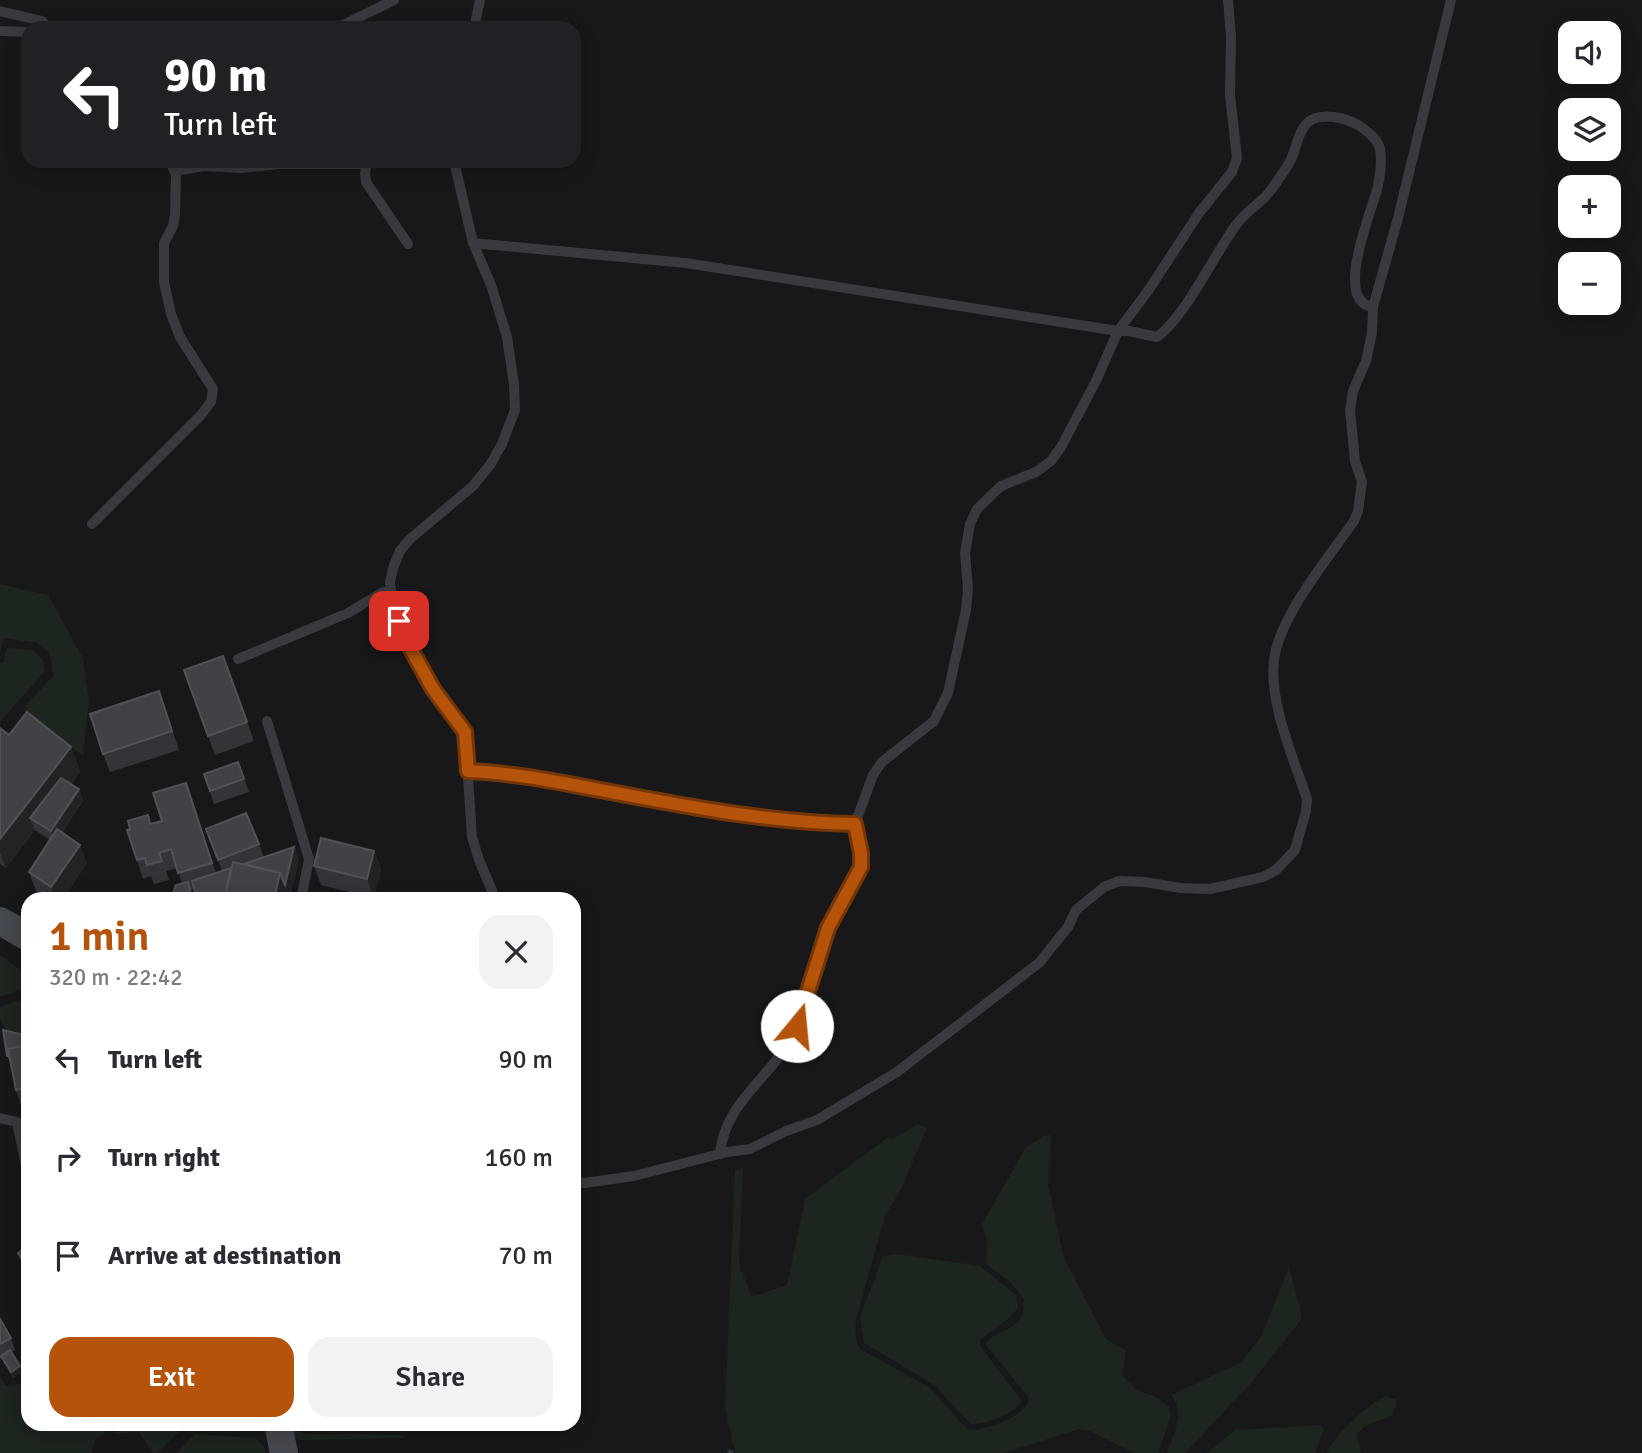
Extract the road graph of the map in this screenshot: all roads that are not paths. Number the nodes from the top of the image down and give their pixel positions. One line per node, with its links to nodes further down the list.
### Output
1 (394, 0): 7 (lane)
2 (480, 0): 8 (lane)
3 (1228, 0): 17 (lane)
4 (1451, 0): 16 (lane)
5 (0, 11): 6 (lane)
6 (42, 21)
7 (351, 21)
8 (476, 21)
9 (0, 31): 10 (lane)
10 (21, 32)
11 (172, 168): 18 (lane)
12 (367, 168): 15 (lane)
13 (456, 168): 14 (lane)
14 (473, 243): 17 (lane); 19 (lane)
15 (408, 244)
16 (1373, 307): 17 (lane); 30 (lane)
17 (1118, 331): 23 (lane)
18 (92, 524)
19 (391, 592): 20 (lane); 22 (lane)
20 (238, 659)
21 (267, 722): 24 (lane)
22 (468, 771): 23 (lane); 25 (lane)
23 (855, 824): 30 (lane)
24 (303, 892)
25 (492, 892)
26 (0, 921): 27 (main road)
27 (21, 933)
28 (0, 1118): 29 (lane)
29 (21, 1141)
30 (720, 1154): 31 (lane)
31 (581, 1183)
32 (279, 1431): 33 (main road)
33 (284, 1453)

